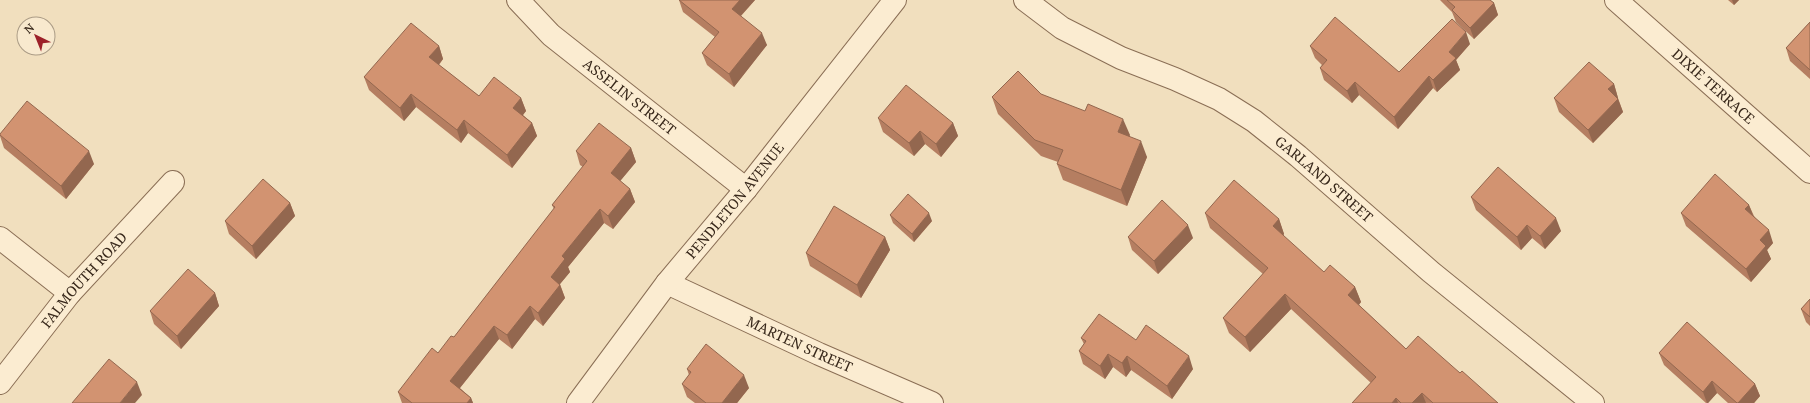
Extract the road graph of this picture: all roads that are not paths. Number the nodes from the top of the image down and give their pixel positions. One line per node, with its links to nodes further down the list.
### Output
1 (518, 0): 7 (street, ASSELIN STREET)
2 (895, 0): 7 (street, PENDLETON AVENUE)
3 (1025, 0): 14 (street, GARLAND STREET)
4 (1616, 0): 5 (street, DIXIE TERRACE)
5 (1810, 172)
6 (173, 182): 10 (street, FALMOUTH ROAD)
7 (746, 189): 9 (street, PENDLETON AVENUE)
8 (0, 238): 10 (street)
9 (667, 283): 12 (street, PENDLETON AVENUE); 13 (street, MARTEN STREET)
10 (70, 293): 11 (street, FALMOUTH ROAD)
11 (0, 383)
12 (578, 403)
13 (932, 403)
14 (1593, 403)

